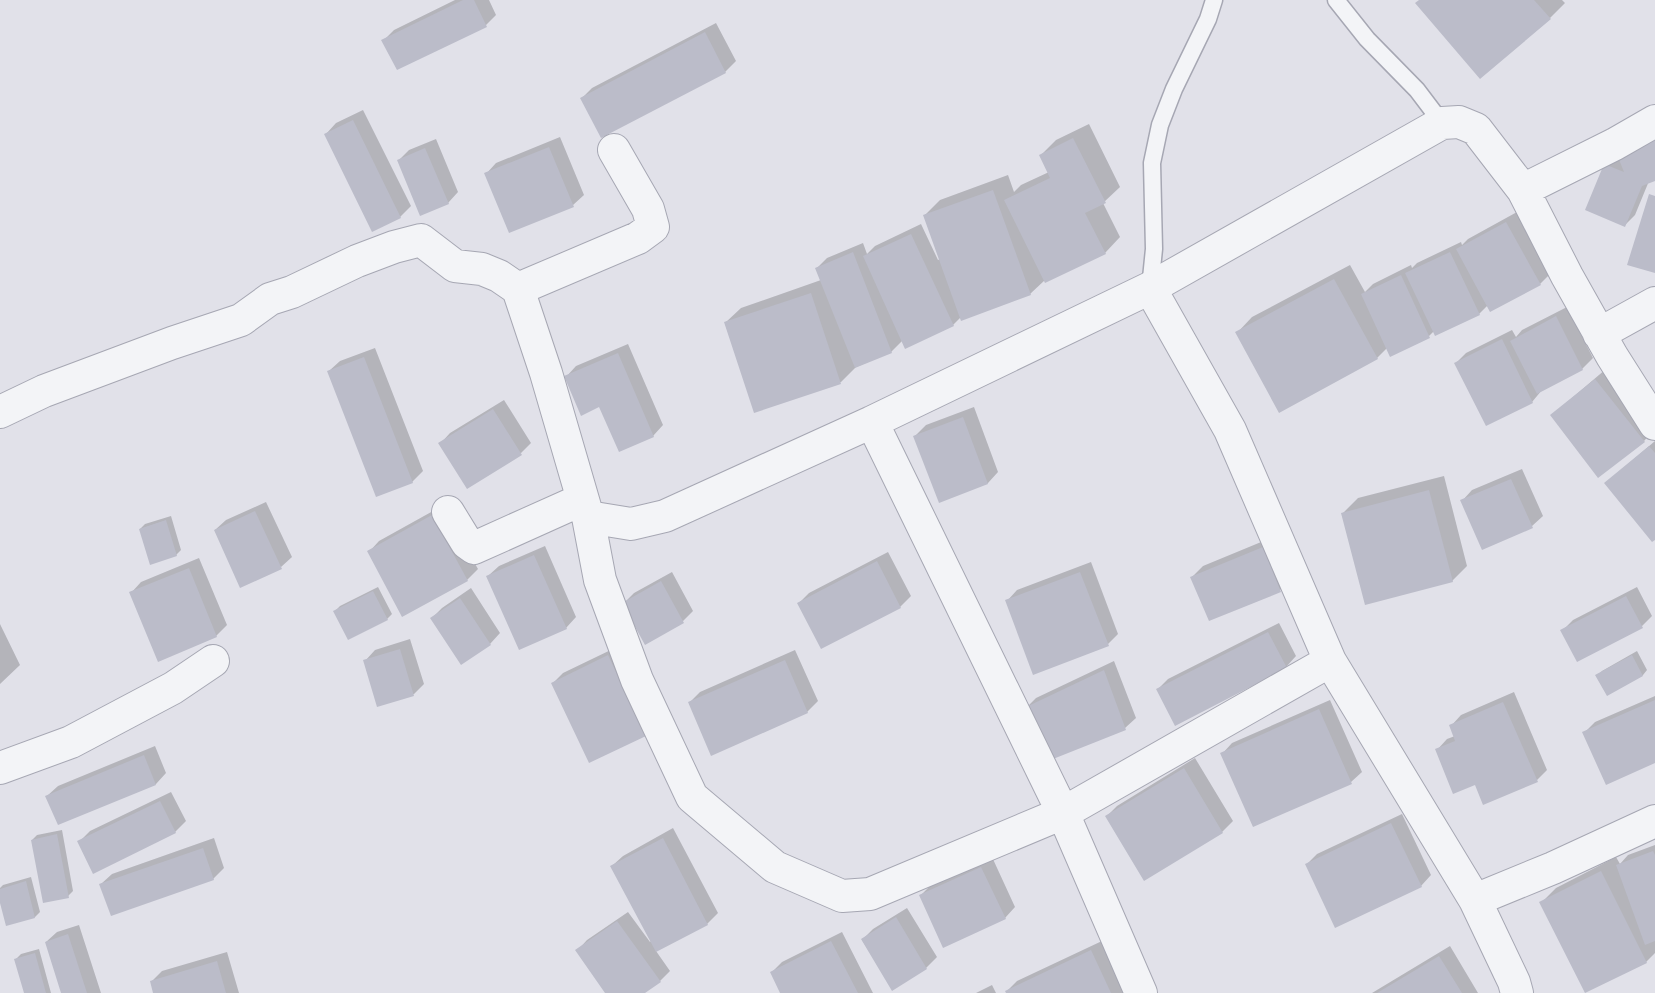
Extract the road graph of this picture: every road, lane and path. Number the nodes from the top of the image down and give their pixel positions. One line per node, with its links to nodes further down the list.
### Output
1 (1214, 0): 7 (lane)
2 (1336, 0): 4 (lane)
3 (1655, 121): 6 (street)
4 (1442, 123): 6 (street); 7 (street)
5 (614, 150): 8 (street)
6 (1524, 190): 10 (street)
7 (1150, 288): 12 (street); 17 (street)
8 (518, 289): 11 (street); 14 (street)
9 (1655, 303): 10 (street)
10 (1599, 334): 13 (street)
11 (0, 412)
12 (872, 422): 14 (street); 19 (street)
13 (1655, 424)
14 (584, 509): 15 (street); 19 (street)
15 (448, 512)
16 (213, 661): 18 (street)
17 (1330, 661): 19 (street); 21 (street)
18 (0, 768)
19 (1063, 813): 22 (street)
20 (1655, 821): 21 (street)
21 (1475, 900): 23 (street)
22 (1141, 993)
23 (1517, 993)

